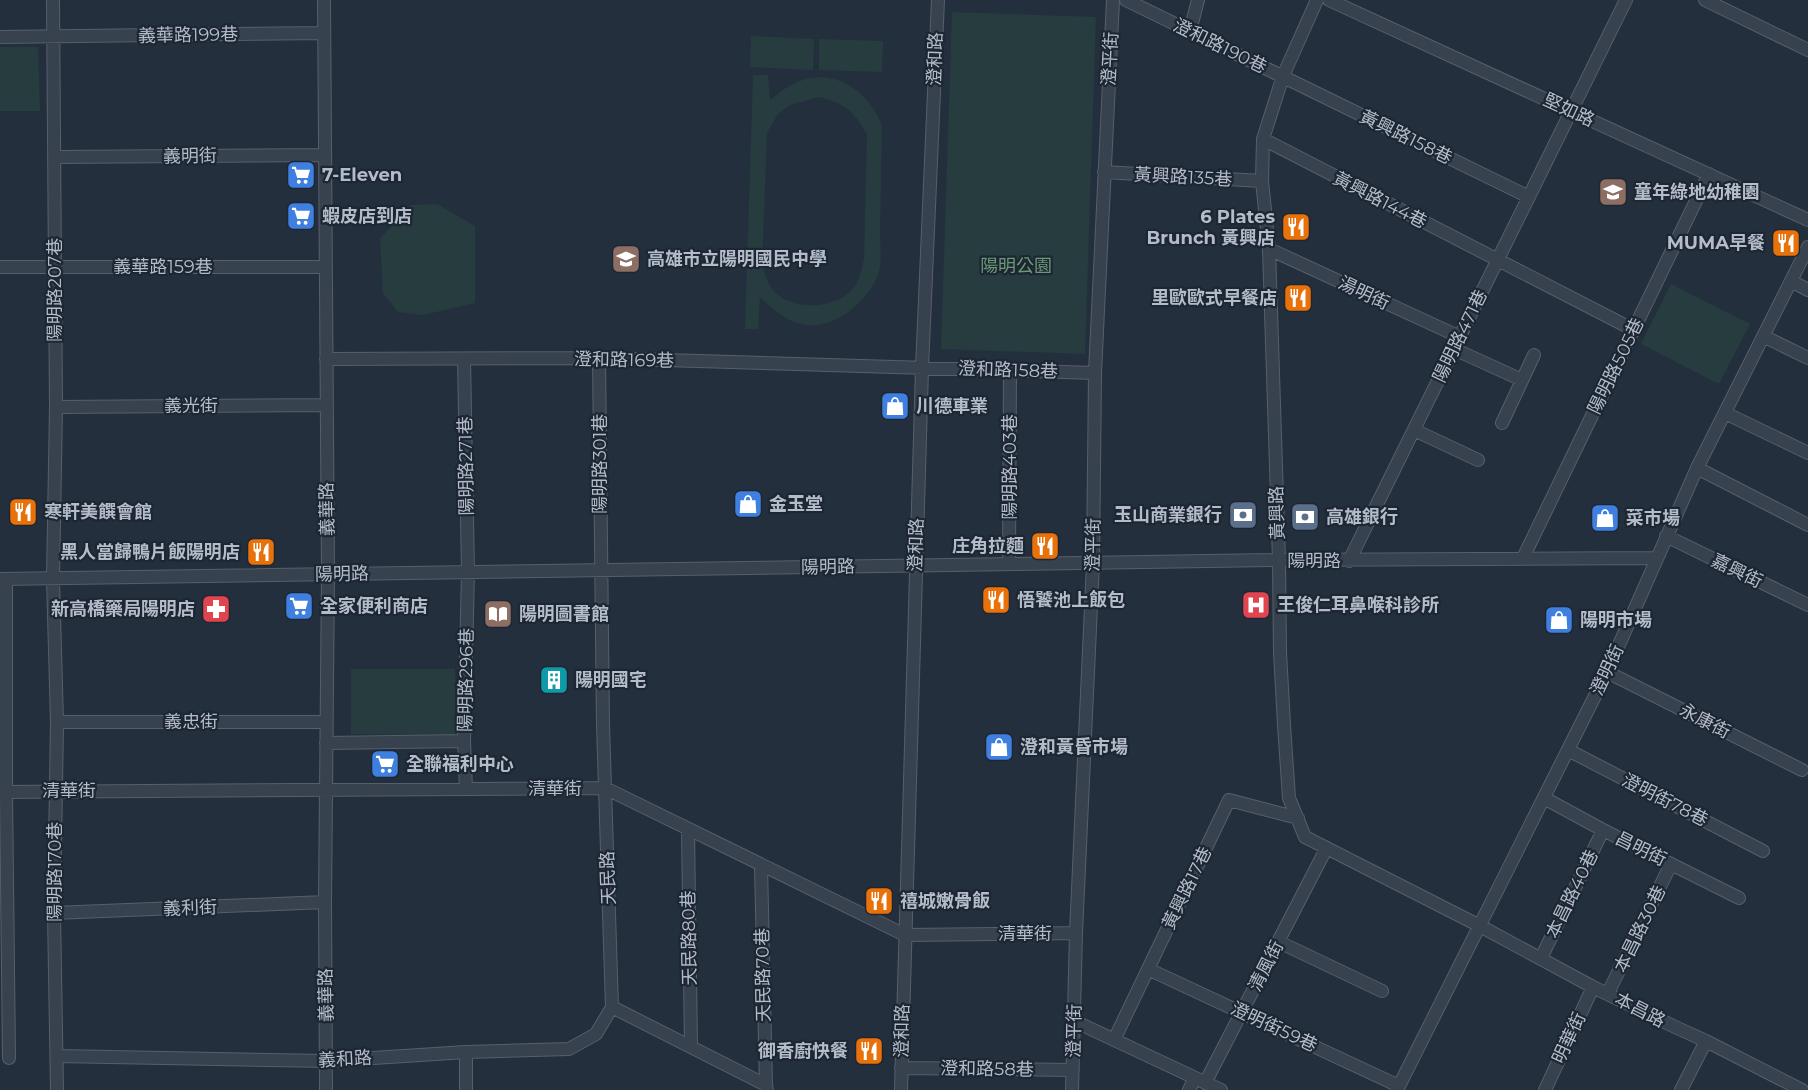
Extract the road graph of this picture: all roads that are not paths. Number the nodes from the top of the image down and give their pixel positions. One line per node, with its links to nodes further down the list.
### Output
1 (53, 0): 14 (street, 陽明路207巷)
2 (324, 0): 12 (street, 義華路)
3 (938, 0): 43 (street, 澄和路)
4 (1113, 0): 21 (street, 澄平街)
5 (1126, 0): 11 (street, 澄和路190巷)
6 (1198, 0): 11 (street)
7 (1317, 0): 16 (street, 黃興路)
8 (1329, 0): 17 (street, 堅如路)
9 (1626, 0): 17 (street, 陽明路471巷)
10 (1706, 0): 15 (street)
11 (1190, 31): 16 (street, 澄和路190巷)
12 (324, 33): 14 (street, 義華路199巷); 19 (street, 義華路)
13 (0, 37): 14 (street, 義華路199巷)
14 (53, 38): 20 (street, 陽明路207巷)
15 (1808, 50)
16 (1282, 76): 18 (street, 黃興路); 24 (street, 黃興路158巷)
17 (1573, 111): 22 (street, 堅如路); 24 (street, 陽明路471巷)
18 (1263, 139): 23 (street, 黃興路); 28 (street, 黃興路144巷)
19 (324, 155): 20 (street, 義明街); 31 (street, 義華路)
20 (55, 157): 30 (street, 陽明路207巷)
21 (1104, 172): 23 (street, 黃興路135巷); 45 (street, 澄平街)
22 (1709, 174): 25 (street, 堅如路); 34 (street, 陽明路505巷)
23 (1262, 182): 27 (street, 黃興路)
24 (1529, 197): 28 (street, 陽明路471巷)
25 (1808, 220)
26 (1808, 247): 32 (street, 澄明街)
27 (1269, 249): 36 (street, 湯明街); 59 (street, 黃興路)
28 (1497, 261): 34 (street, 黃興路144巷); 36 (street, 陽明路471巷)
29 (0, 267): 30 (street, 義華路159巷)
30 (55, 267): 31 (street, 義華路159巷); 48 (street, 陽明路207巷)
31 (325, 267): 42 (street, 義華路)
32 (1791, 282): 33 (street); 35 (street, 澄明街)
33 (1808, 290)
34 (1634, 330): 57 (street, 陽明路505巷)
35 (1763, 336): 40 (street); 49 (street, 澄明街)
36 (1460, 337): 37 (street, 陽明路471巷)
37 (1454, 349): 46 (street); 51 (street, 陽明路471巷)
38 (1534, 355): 46 (street)
39 (599, 358): 41 (street, 澄和路169巷); 43 (street, 澄和路169巷); 64 (street, 陽明路301巷)
40 (1808, 358)
41 (464, 359): 42 (street, 澄和路169巷); 65 (street, 陽明路271巷)
42 (326, 360): 47 (street, 義華路)
43 (922, 368): 44 (street, 澄和路158巷); 63 (street, 澄和路)
44 (1010, 370): 45 (street, 澄和路158巷); 62 (street, 陽明路403巷)
45 (1095, 373): 61 (street, 澄平街)
46 (1522, 380): 50 (street)
47 (326, 405): 48 (street, 義光街); 66 (street, 義華路)
48 (56, 407): 68 (street, 陽明路207巷)
49 (1725, 413): 52 (street); 54 (street, 澄明街)
50 (1502, 423)
51 (1414, 430): 53 (street); 60 (street, 陽明路471巷)
52 (1808, 453)
53 (1478, 460)
54 (1697, 468): 55 (street); 56 (street, 澄明街)
55 (1808, 525)
56 (1666, 536): 58 (street, 澄明街); 69 (street, 嘉興街)
57 (1524, 558): 58 (street, 陽明路); 60 (street, 陽明路)
58 (1657, 558): 70 (street, 澄明街)
59 (1279, 560): 60 (street, 陽明路); 61 (street, 陽明路); 83 (street, 黃興路)
60 (1349, 561)
61 (1093, 563): 62 (street, 陽明路); 94 (street, 澄平街)
62 (1010, 564): 63 (street, 陽明路)
63 (916, 566): 64 (street, 陽明路); 95 (street, 澄和路)
64 (601, 570): 65 (street, 陽明路); 77 (street, 天民路)
65 (468, 572): 66 (street, 陽明路); 73 (street, 陽明路296巷)
66 (328, 574): 68 (street, 陽明路); 72 (street, 義華路)
67 (3, 579): 68 (street, 陽明路); 81 (street)
68 (53, 579): 71 (street, 陽明路170巷)
69 (1808, 605)
70 (1607, 672): 75 (street, 澄明街); 76 (street, 永康街)
71 (57, 722): 72 (street, 義忠街); 79 (street, 陽明路170巷)
72 (326, 722): 74 (street, 義華路)
73 (464, 741): 74 (street); 78 (street, 陽明路296巷)
74 (326, 743): 80 (street, 義華路)
75 (1568, 750): 82 (street, 澄明街); 87 (street, 澄明街78巷)
76 (1802, 770)
77 (605, 788): 78 (street, 清華街); 84 (street, 清華街); 102 (street, 天民路)
78 (466, 789): 80 (street, 清華街)
79 (56, 791): 80 (street, 清華街); 81 (street, 清華街); 92 (street, 陽明路170巷)
80 (326, 791): 91 (street, 義華路)
81 (3, 792): 110 (street)
82 (1544, 798): 85 (street, 昌明街); 93 (street, 澄明街)
83 (1298, 818): 86 (street, 黃興路); 98 (street, 黃興路17巷)
84 (688, 829): 89 (street, 清華街); 107 (street, 天民路80巷)
85 (1603, 830): 88 (street, 昌明街); 97 (street, 本昌路40巷)
86 (1326, 849): 93 (street, 黃興路); 96 (street, 清風街)
87 (1763, 851)
88 (1671, 864): 90 (street, 昌明街); 101 (street, 本昌路30巷)
89 (761, 866): 95 (street, 清華街); 115 (street, 天民路70巷)
90 (1739, 897)
91 (325, 902): 92 (street, 義利街); 111 (street, 義華路)
92 (54, 913): 109 (street, 陽明路170巷)
93 (1479, 926): 97 (street, 本昌路); 116 (street, 澄明街)
94 (1076, 933): 95 (street, 清華街); 104 (street, 澄平街)
95 (905, 935): 112 (street, 澄和路)
96 (1279, 942): 100 (street); 103 (street, 清風街)
97 (1540, 958): 99 (street, 本昌路)
98 (1148, 969): 103 (street, 澄明街59巷); 105 (street, 黃興路17巷)
99 (1593, 987): 101 (street, 本昌路); 124 (street, 明華街)
100 (1382, 991)
101 (1608, 993): 106 (street, 本昌路)
102 (612, 1007): 107 (street); 108 (street, 義和路)
103 (1242, 1013): 114 (street, 清風街); 116 (street, 澄明街59巷)
104 (1074, 1021): 105 (street); 113 (street, 澄平街)
105 (1114, 1040): 114 (street)
106 (1707, 1041): 125 (street); 126 (street, 本昌路)
107 (691, 1047): 115 (street)
108 (466, 1052): 111 (street, 義和路); 119 (street)
109 (57, 1056): 111 (street, 義和路); 117 (street, 陽明路170巷)
110 (9, 1058)
111 (327, 1061): 118 (street, 義華路)
112 (901, 1068): 113 (street, 澄和路58巷); 120 (street, 澄和路)
113 (1073, 1070): 121 (street, 澄平街)
114 (1200, 1080): 122 (street, 清風街); 123 (street)
115 (766, 1087)
116 (1398, 1088)
117 (57, 1090)
118 (326, 1090)
119 (466, 1090)
120 (901, 1090)
121 (1072, 1090)
122 (1189, 1090)
123 (1221, 1090)
124 (1545, 1090)
125 (1682, 1090)
126 (1802, 1090)

